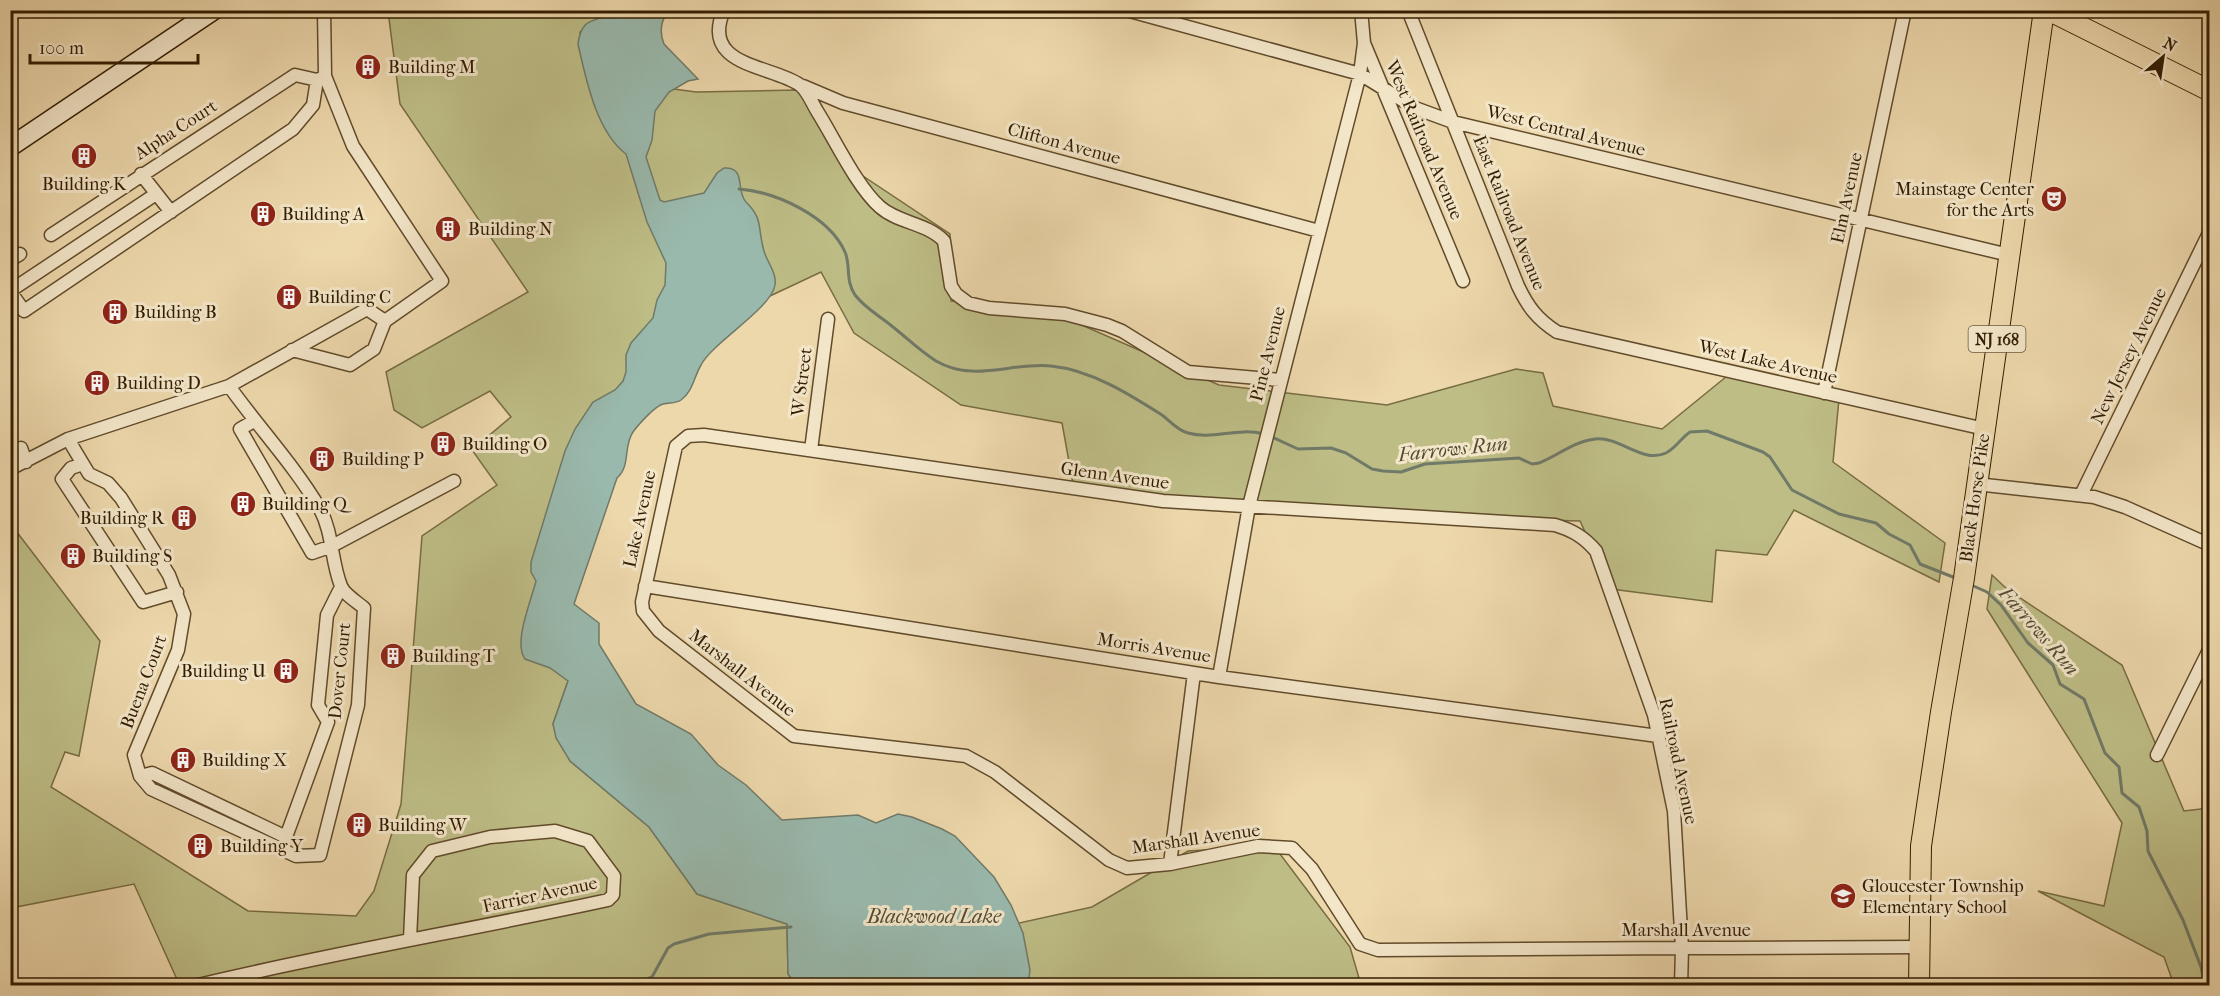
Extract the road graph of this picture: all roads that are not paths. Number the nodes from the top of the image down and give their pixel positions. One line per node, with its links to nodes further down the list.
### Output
1 (324, 10): 11 (street)
2 (724, 10): 12 (street, Clifton Avenue)
3 (1126, 10): 10 (street, West Central Avenue)
4 (1361, 10): 9 (street, West Railroad Avenue)
5 (1408, 10): 15 (street, East Railroad Avenue)
6 (1905, 10): 20 (street, Elm Avenue)
7 (2046, 10): 14 (main road); 24 (main road, Black Horse Pike / NJ 168)
8 (212, 11): 16 (main road)
9 (1364, 43): 10 (street, Pine Avenue); 13 (street, West Railroad Avenue)
10 (1359, 75): 13 (street, West Central Avenue); 21 (street, Pine Avenue)
11 (321, 78): 17 (street, Alpha Court); 19 (street); 28 (street)
12 (802, 86): 21 (street, Clifton Avenue); 31 (street)
13 (1384, 91): 15 (street, West Central Avenue); 25 (street, West Railroad Avenue)
14 (2210, 91)
15 (1453, 122): 20 (street, West Central Avenue); 29 (street, East Railroad Avenue)
16 (10, 147)
17 (141, 174): 18 (street); 23 (street, Alpha Court)
18 (156, 194): 19 (street); 26 (street)
19 (171, 212): 26 (street)
20 (1860, 221): 24 (street, West Central Avenue); 33 (street, Elm Avenue)
21 (1319, 231): 31 (street, Pine Avenue)
22 (2210, 231): 45 (street, New Jersey Avenue)
23 (51, 235)
24 (2009, 255): 35 (main road, Black Horse Pike / NJ 168)
25 (1463, 280)
26 (10, 291)
27 (828, 318): 37 (street, W Street)
28 (385, 321): 30 (street); 30 (street)
29 (1544, 324): 33 (street, West Lake Avenue)
30 (292, 350): 32 (street)
31 (1280, 380): 46 (street, Pine Avenue)
32 (229, 386): 34 (street); 36 (street)
33 (1824, 393): 35 (street, West Lake Avenue)
34 (254, 422): 49 (street); 49 (street)
35 (1985, 429): 44 (main road, Black Horse Pike / NJ 168)
36 (68, 439): 40 (street); 41 (street, Buena Court)
37 (811, 450): 39 (street, Glenn Avenue); 46 (street, Glenn Avenue)
38 (10, 453): 40 (street)
39 (671, 460): 50 (street, Lake Avenue)
40 (26, 462): 42 (street)
41 (83, 464): 52 (street, Buena Court); 52 (street)
42 (10, 469)
43 (454, 481): 49 (street)
44 (1976, 484): 45 (street); 61 (main road, Black Horse Pike / NJ 168)
45 (2081, 495): 48 (street)
46 (1249, 506): 47 (street, Glenn Avenue); 55 (street, Pine Avenue)
47 (1569, 530): 56 (street, Railroad Avenue)
48 (2210, 545)
49 (333, 546): 51 (street)
50 (645, 586): 54 (street, Morris Avenue); 59 (street, Marshall Avenue)
51 (341, 587): 58 (street); 58 (street, Dover Court)
52 (177, 592): 58 (street, Buena Court)
53 (2210, 648): 57 (street)
54 (1194, 673): 55 (street, Morris Avenue); 59 (street)
55 (1219, 677): 56 (street, Morris Avenue)
56 (1658, 736): 62 (street, Railroad Avenue)
57 (2157, 755)
58 (140, 776)
59 (1170, 864): 62 (street, Marshall Avenue)
60 (410, 939): 60 (street, Farrier Avenue); 63 (street, Farrier Avenue)
61 (1919, 947): 62 (street, Marshall Avenue); 65 (main road, Black Horse Pike / NJ 168)
62 (1682, 948): 64 (street, Railroad Avenue)
63 (194, 986)
64 (1680, 986)
65 (1919, 986)

